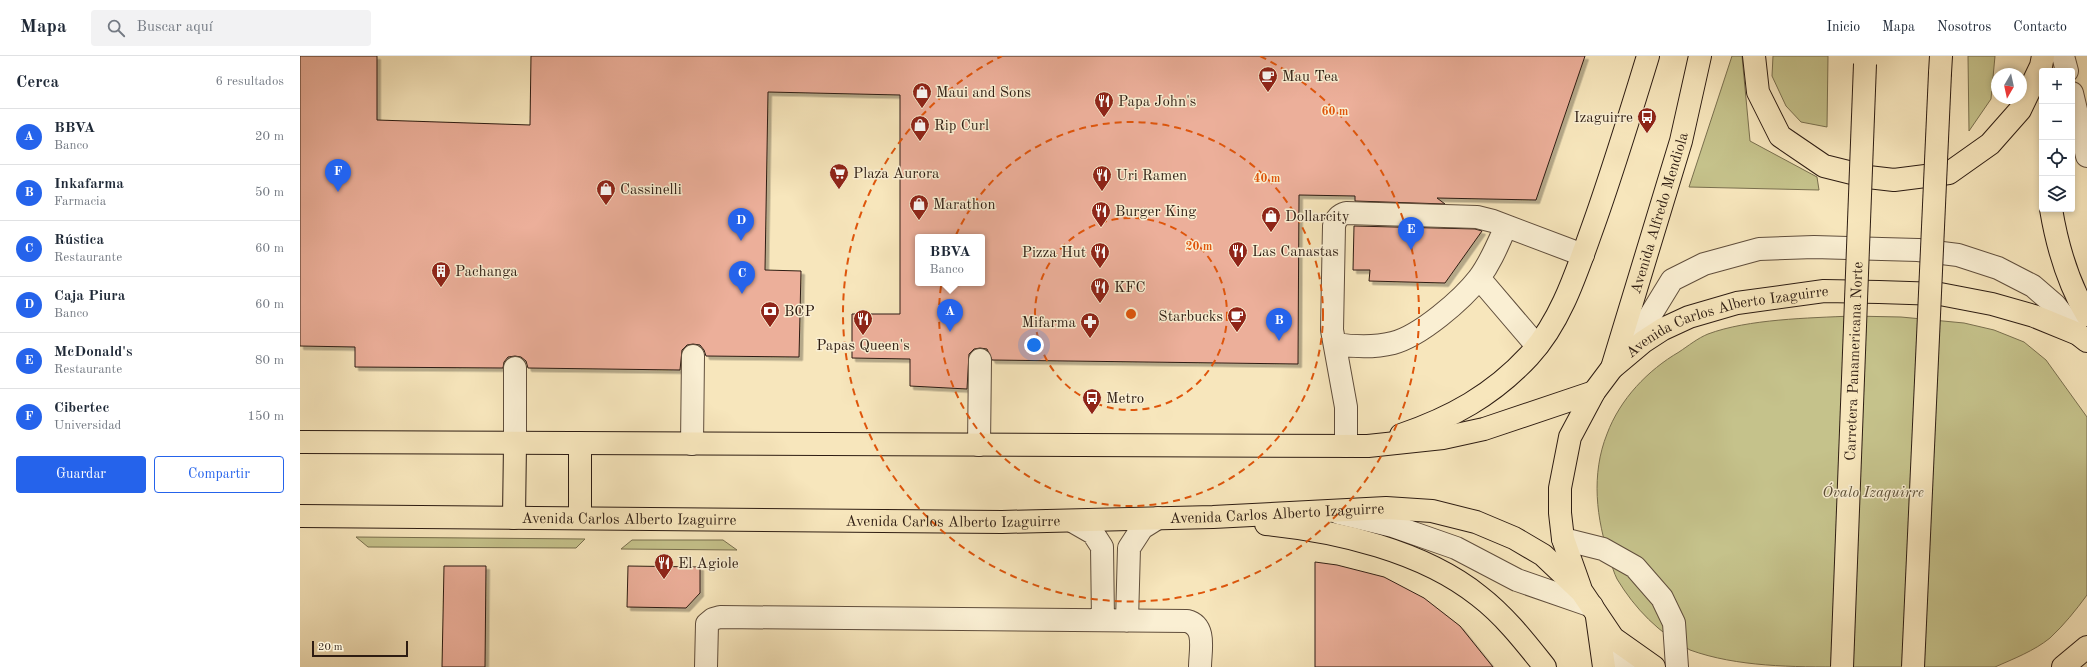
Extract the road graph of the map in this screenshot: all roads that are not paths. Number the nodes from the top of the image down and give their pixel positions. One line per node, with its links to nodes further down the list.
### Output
1 (1648, 56): 15 (main road)
2 (1700, 56): 23 (main road, Avenida Alfredo Mendiola)
3 (1754, 56): 4 (main road)
4 (2043, 56)
5 (2050, 56): 9 (main road)
6 (2063, 56): 10 (street)
7 (1865, 60): 54 (main road, Carretera Panamericana Norte, bridge)
8 (1940, 64): 55 (main road, bridge)
9 (2048, 68)
10 (2066, 68)
11 (2075, 104): 12 (street)
12 (2087, 156)
13 (2052, 212): 17 (main road)
14 (1506, 226): 15 (street); 16 (street); 19 (street)
15 (1583, 255): 20 (main road)
16 (1479, 278): 19 (street); 20 (street)
17 (2087, 315)
18 (2082, 338): 23 (main road, Avenida Carlos Alberto Izaguirre); 23 (street)
19 (1335, 344): 31 (street)
20 (1537, 346): 32 (main road)
21 (693, 356): 29 (street)
22 (980, 360): 30 (street)
23 (1619, 362): 25 (main road, Avenida Carlos Alberto Izaguirre)
24 (515, 368): 27 (street)
25 (1594, 392): 32 (main road); 40 (main road, Avenida Carlos Alberto Izaguirre)
26 (300, 442): 27 (main road)
27 (515, 443): 28 (main road); 36 (main road)
28 (580, 443): 29 (main road); 37 (main road)
29 (692, 444): 30 (main road)
30 (979, 445): 31 (main road)
31 (1346, 446): 32 (main road)
32 (1368, 446)
33 (1328, 510): 35 (main road, Avenida Carlos Alberto Izaguirre); 41 (street); 41 (main road, Avenida Carlos Alberto Izaguirre)
34 (300, 516): 36 (main road, Avenida Carlos Alberto Izaguirre)
35 (1213, 517): 38 (main road, Avenida Carlos Alberto Izaguirre); 49 (main road)
36 (514, 518): 37 (main road, Avenida Carlos Alberto Izaguirre)
37 (580, 518): 39 (main road, Avenida Carlos Alberto Izaguirre)
38 (1158, 518): 39 (main road, Avenida Carlos Alberto Izaguirre); 43 (street)
39 (1072, 521): 42 (street)
40 (1563, 539): 41 (main road, Avenida Carlos Alberto Izaguirre); 53 (street)
41 (1590, 604): 44 (main road, Avenida Carlos Alberto Izaguirre); 50 (main road)
42 (1103, 620): 43 (street); 47 (street)
43 (1126, 621): 48 (street)
44 (1613, 638): 51 (street); 52 (main road, Avenida Carlos Alberto Izaguirre)
45 (2087, 647): 56 (main road)
46 (2087, 659): 56 (main road)
47 (706, 667)
48 (1200, 667)
49 (1545, 667)
50 (1604, 667)
51 (1626, 667)
52 (1654, 667)
53 (1677, 667)
54 (1842, 667)
55 (1913, 667)
56 (2069, 667)

